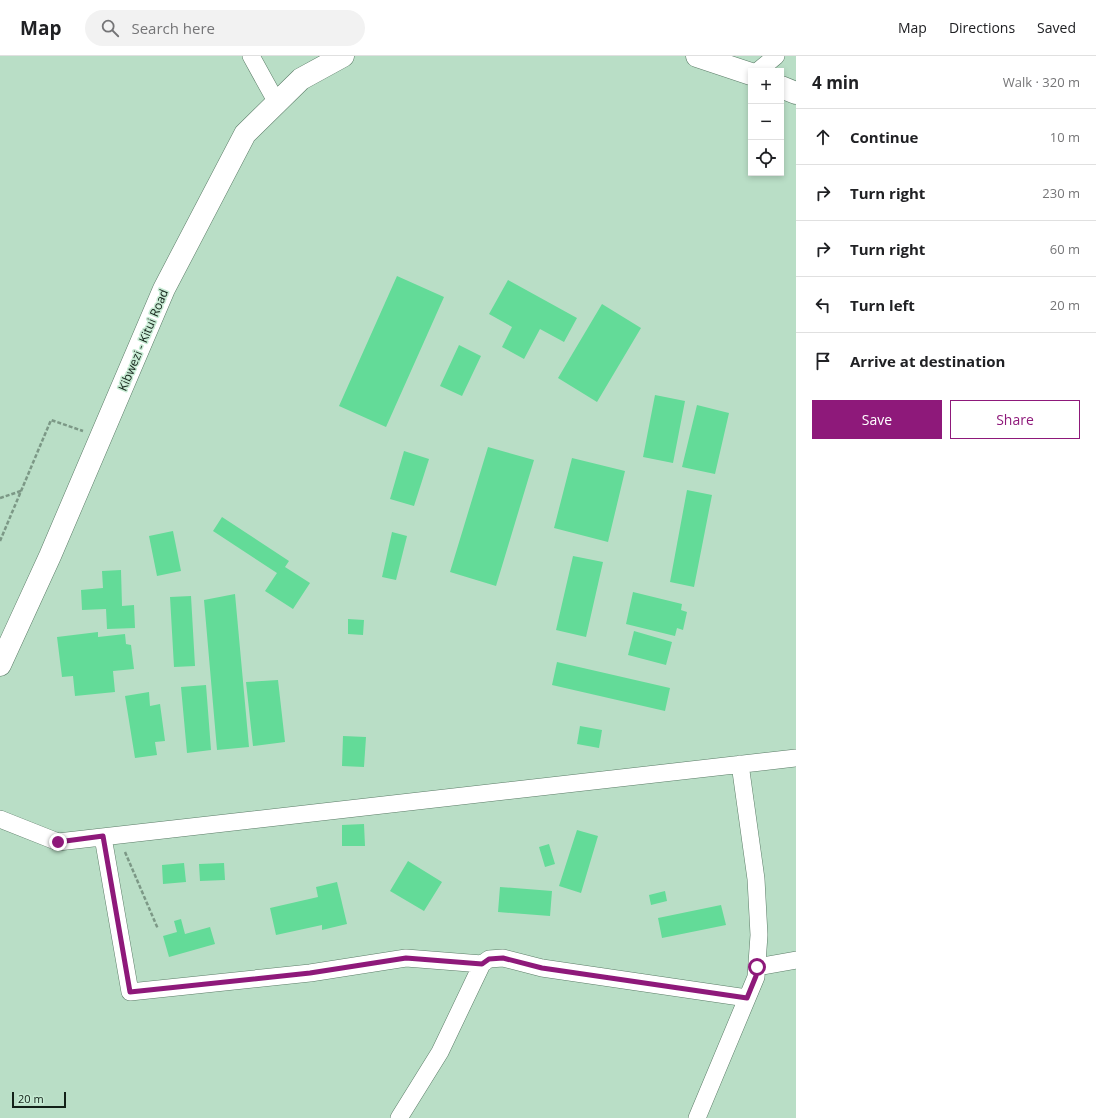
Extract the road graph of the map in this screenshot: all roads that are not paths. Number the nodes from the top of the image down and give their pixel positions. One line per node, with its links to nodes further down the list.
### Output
1 (252, 56): 9 (street)
2 (343, 56): 9 (main road, Kibwezi - Kitui Road)
3 (696, 56): 6 (main road)
4 (776, 56): 5 (street)
5 (762, 68)
6 (748, 73)
7 (784, 88): 8 (main road)
8 (796, 93)
9 (277, 103): 10 (main road, Kibwezi - Kitui Road)
10 (0, 665)
11 (796, 758): 12 (street)
12 (740, 764): 14 (street); 17 (street)
13 (0, 819): 14 (street)
14 (110, 836): 16 (street)
15 (796, 960): 17 (street)
16 (482, 964): 18 (street); 19 (street)
17 (757, 967): 18 (street)
18 (747, 998): 20 (street)
19 (399, 1118)
20 (697, 1118)

